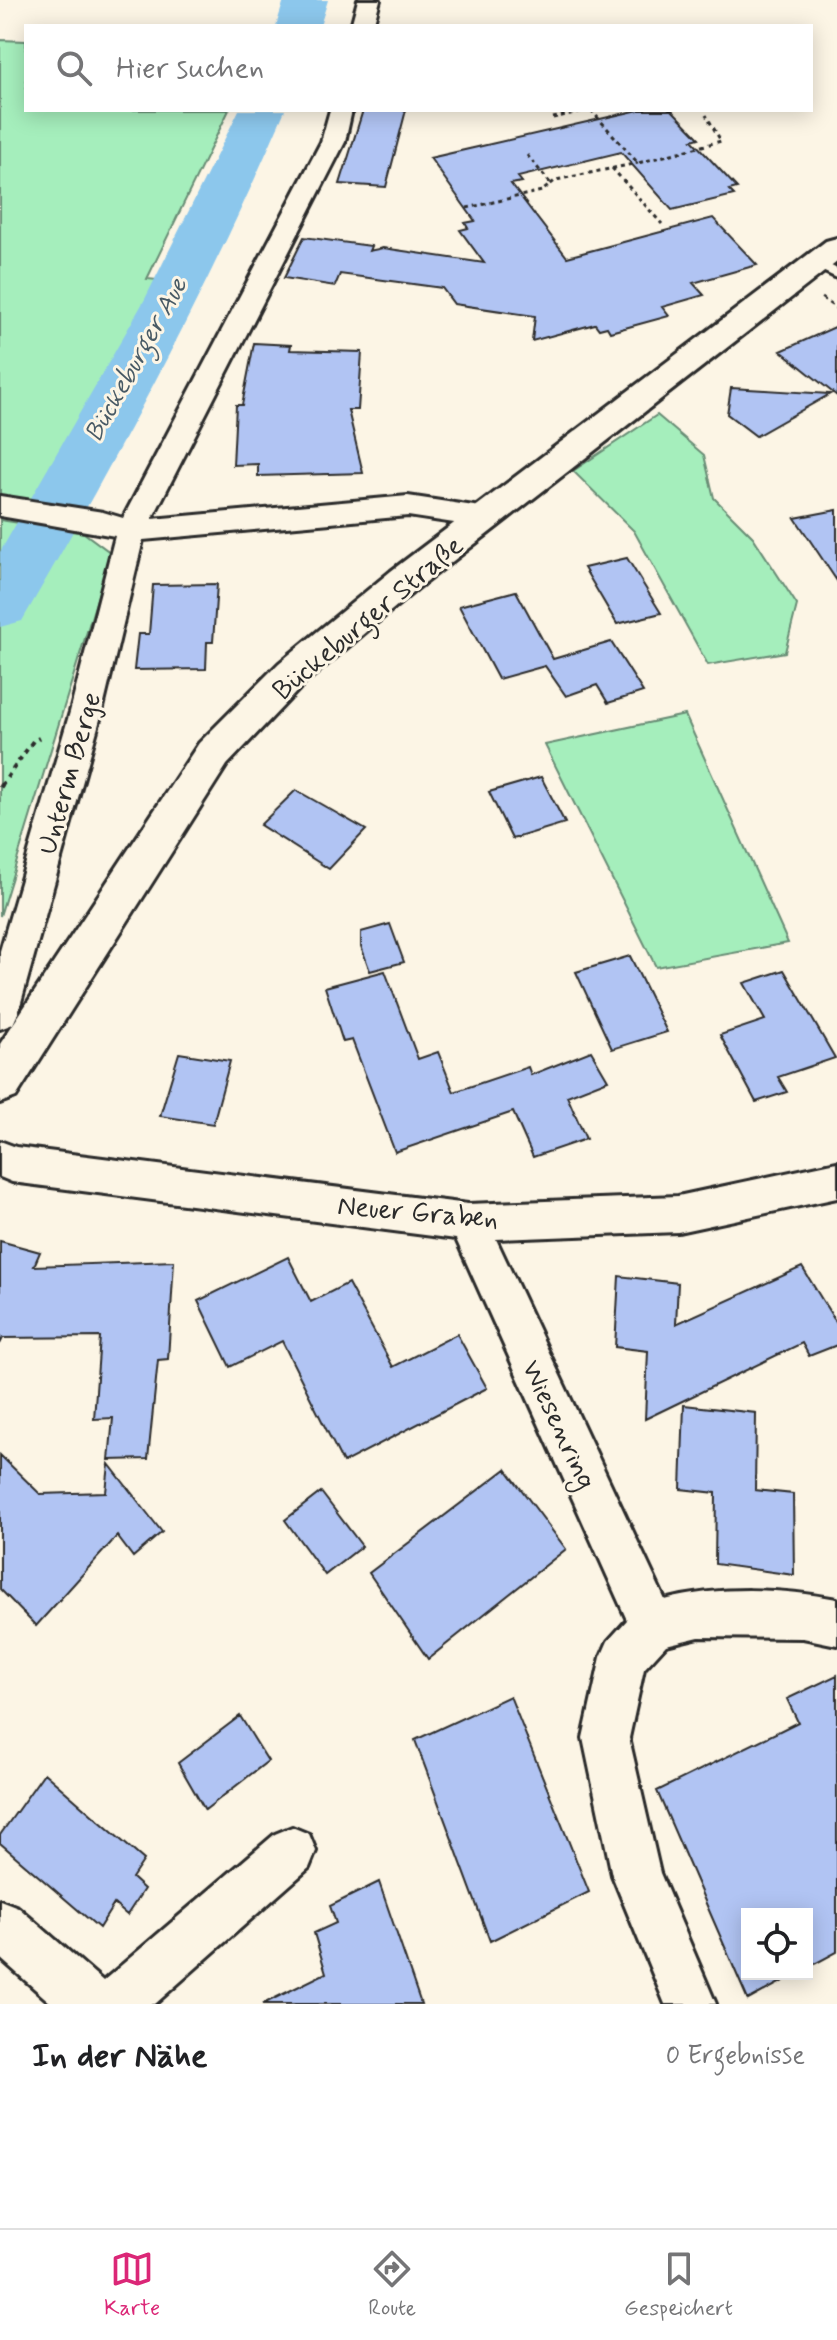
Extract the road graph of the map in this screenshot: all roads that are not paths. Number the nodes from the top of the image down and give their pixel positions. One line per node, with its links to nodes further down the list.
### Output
1 (369, 0): 2 (street)
2 (363, 24)
3 (340, 112): 7 (street, Unterm Berge)
4 (830, 261): 6 (street, Bückeburger Straße)
5 (6, 506): 7 (street)
6 (487, 518): 7 (street); 9 (street, Bückeburger Straße)
7 (117, 527): 8 (street, Unterm Berge)
8 (0, 1013)
9 (0, 1083)
10 (0, 1158): 12 (street, Neuer Graben)
11 (837, 1180): 12 (street, Neuer Graben)
12 (468, 1222): 14 (street, Wiesenring)
13 (837, 1622): 14 (street)
14 (653, 1626): 19 (street)
15 (292, 1851): 18 (street)
16 (0, 1925): 17 (street)
17 (91, 2004)
18 (116, 2004)
19 (691, 2004)

